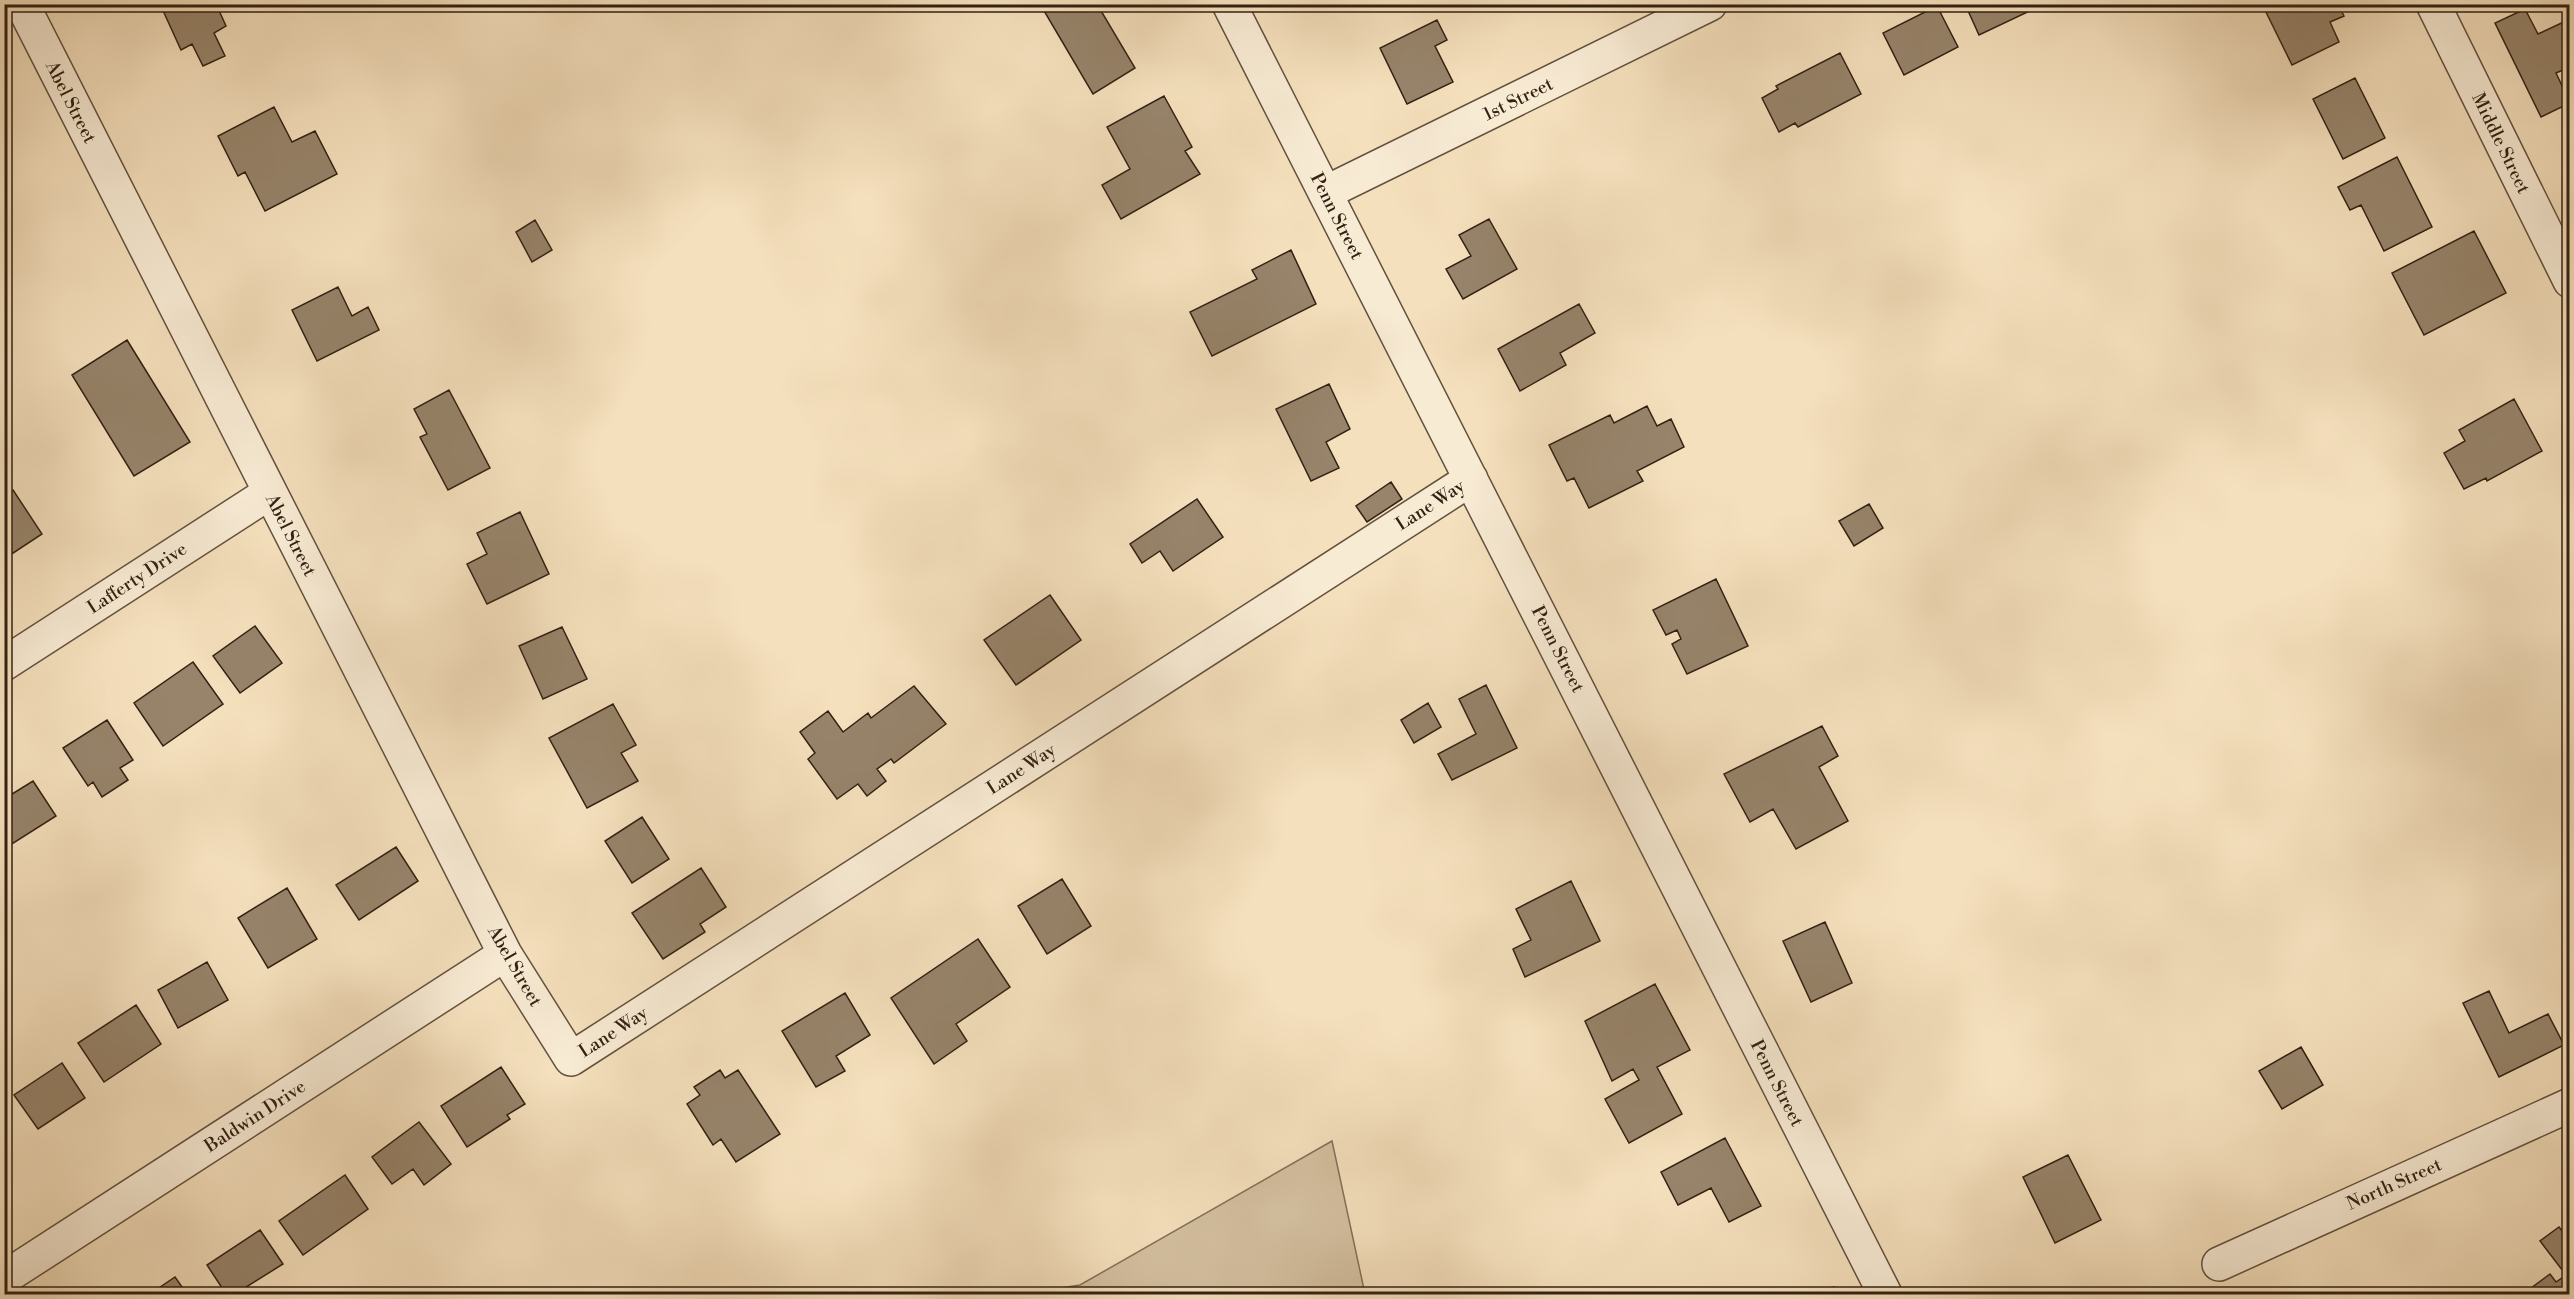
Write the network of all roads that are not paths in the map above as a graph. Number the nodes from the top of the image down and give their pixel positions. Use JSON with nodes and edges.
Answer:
{"nodes":[{"id":1,"x":22,"y":4,"type":"edge"},
{"id":2,"x":1229,"y":4,"type":"edge"},
{"id":3,"x":1710,"y":4,"type":"edge"},
{"id":4,"x":2433,"y":4,"type":"edge"},
{"id":5,"x":1325,"y":193,"type":"junction"},
{"id":6,"x":2570,"y":281,"type":"edge"},
{"id":7,"x":1471,"y":479,"type":"junction"},
{"id":8,"x":269,"y":493,"type":"junction"},
{"id":9,"x":4,"y":664,"type":"edge"},
{"id":10,"x":506,"y":954,"type":"junction"},
{"id":11,"x":572,"y":1059,"type":"joint"},
{"id":12,"x":2570,"y":1105,"type":"edge"},
{"id":13,"x":2219,"y":1264,"type":"dead end"},
{"id":14,"x":4,"y":1278,"type":"edge"},
{"id":15,"x":1885,"y":1294,"type":"edge"}],
"edges":[{"from":1,"to":8,"type":"street","name":"Abel Street"},
{"from":2,"to":5,"type":"street","name":"Penn Street"},
{"from":3,"to":5,"type":"street","name":"1st Street"},
{"from":4,"to":6,"type":"street","name":"Middle Street"},
{"from":5,"to":7,"type":"street","name":"Penn Street"},
{"from":7,"to":11,"type":"street","name":"Lane Way"},
{"from":7,"to":15,"type":"street","name":"Penn Street"},
{"from":8,"to":9,"type":"street","name":"Lafferty Drive"},
{"from":8,"to":10,"type":"street","name":"Abel Street"},
{"from":10,"to":11,"type":"street","name":"Abel Street"},
{"from":10,"to":14,"type":"street","name":"Baldwin Drive"},
{"from":12,"to":13,"type":"street","name":"North Street"}]}
